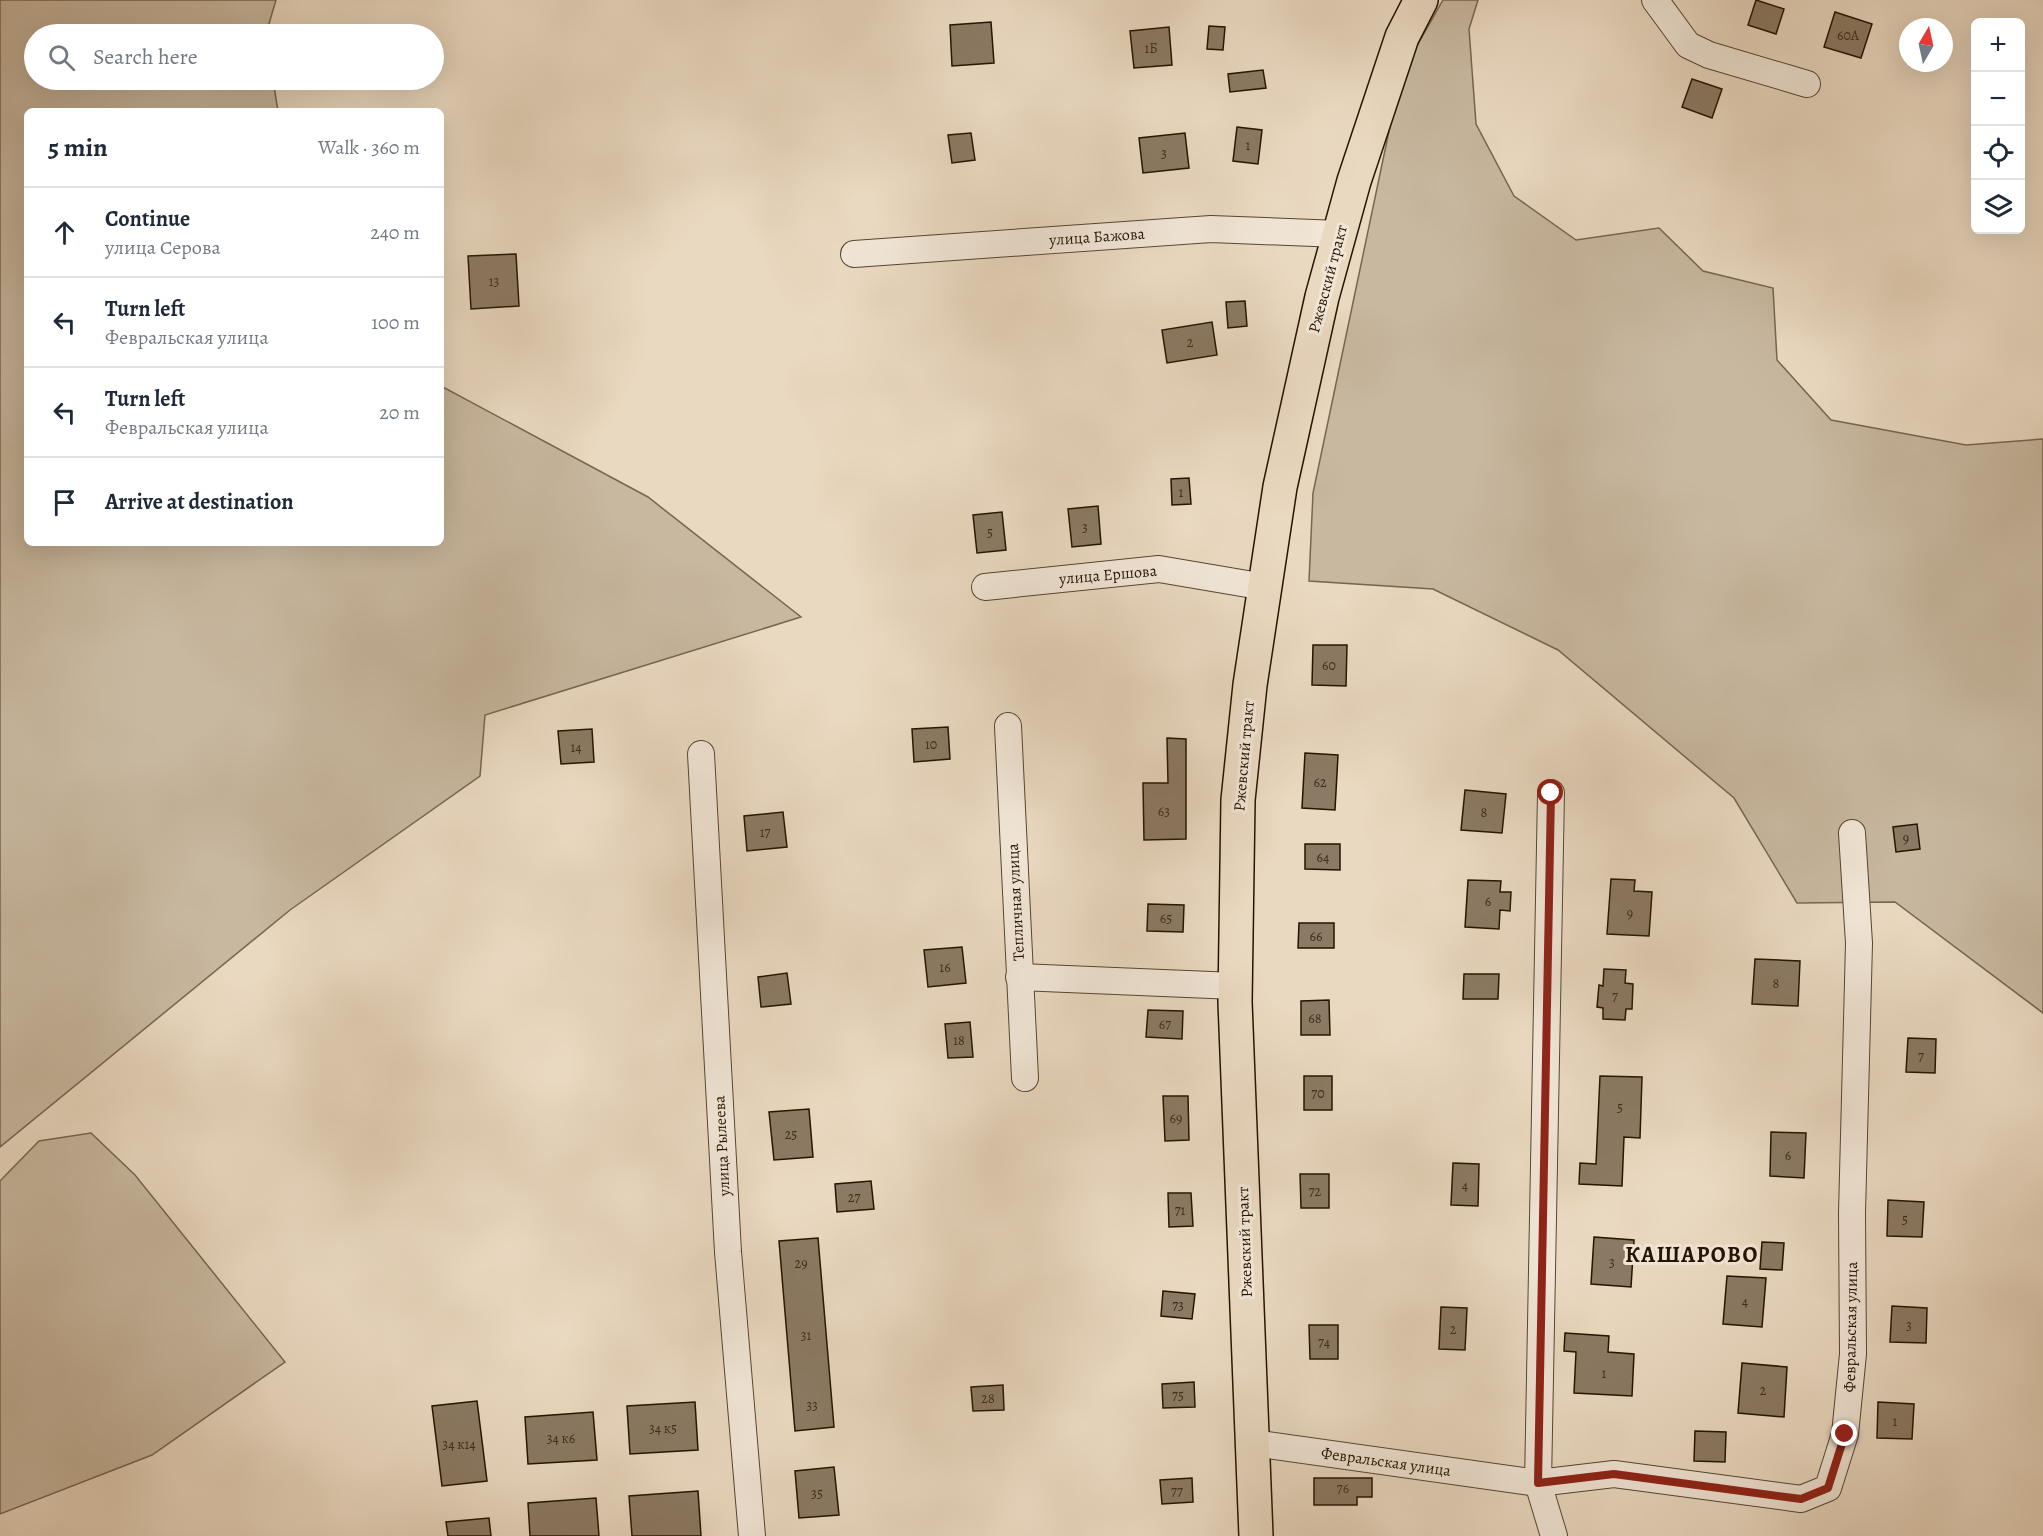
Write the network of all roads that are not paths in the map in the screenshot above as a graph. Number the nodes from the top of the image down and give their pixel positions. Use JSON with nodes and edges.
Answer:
{"nodes":[{"id":1,"x":1421,"y":0,"type":"edge"},
{"id":2,"x":1655,"y":0,"type":"edge"},
{"id":3,"x":1807,"y":84,"type":"dead end"},
{"id":4,"x":1339,"y":234,"type":"junction"},
{"id":5,"x":854,"y":254,"type":"dead end"},
{"id":6,"x":985,"y":587,"type":"dead end"},
{"id":7,"x":1265,"y":587,"type":"junction"},
{"id":8,"x":1008,"y":726,"type":"dead end"},
{"id":9,"x":701,"y":754,"type":"dead end"},
{"id":10,"x":1551,"y":793,"type":"dead end"},
{"id":11,"x":1852,"y":833,"type":"dead end"},
{"id":12,"x":1019,"y":977,"type":"junction"},
{"id":13,"x":1235,"y":986,"type":"junction"},
{"id":14,"x":1026,"y":1078,"type":"dead end"},
{"id":15,"x":1252,"y":1443,"type":"junction"},
{"id":16,"x":1538,"y":1483,"type":"junction"},
{"id":17,"x":752,"y":1536,"type":"edge"},
{"id":18,"x":1256,"y":1536,"type":"edge"},
{"id":19,"x":1554,"y":1536,"type":"edge"}],
"edges":[{"from":1,"to":4,"type":"main road","name":"Ржевский тракт"},
{"from":2,"to":3,"type":"street"},
{"from":4,"to":5,"type":"street","name":"улица Бажова"},
{"from":4,"to":7,"type":"main road","name":"Ржевский тракт"},
{"from":6,"to":7,"type":"street","name":"улица Ершова"},
{"from":7,"to":13,"type":"main road","name":"Ржевский тракт"},
{"from":8,"to":12,"type":"street","name":"Тепличная улица"},
{"from":9,"to":17,"type":"street","name":"улица Рылеева"},
{"from":10,"to":16,"type":"street"},
{"from":11,"to":16,"type":"street","name":"Февральская улица"},
{"from":12,"to":13,"type":"street"},
{"from":12,"to":14,"type":"street","name":"Тепличная улица"},
{"from":13,"to":15,"type":"main road","name":"Ржевский тракт"},
{"from":15,"to":16,"type":"street","name":"Февральская улица"},
{"from":15,"to":18,"type":"main road","name":"Ржевский тракт"},
{"from":16,"to":19,"type":"street"}]}
